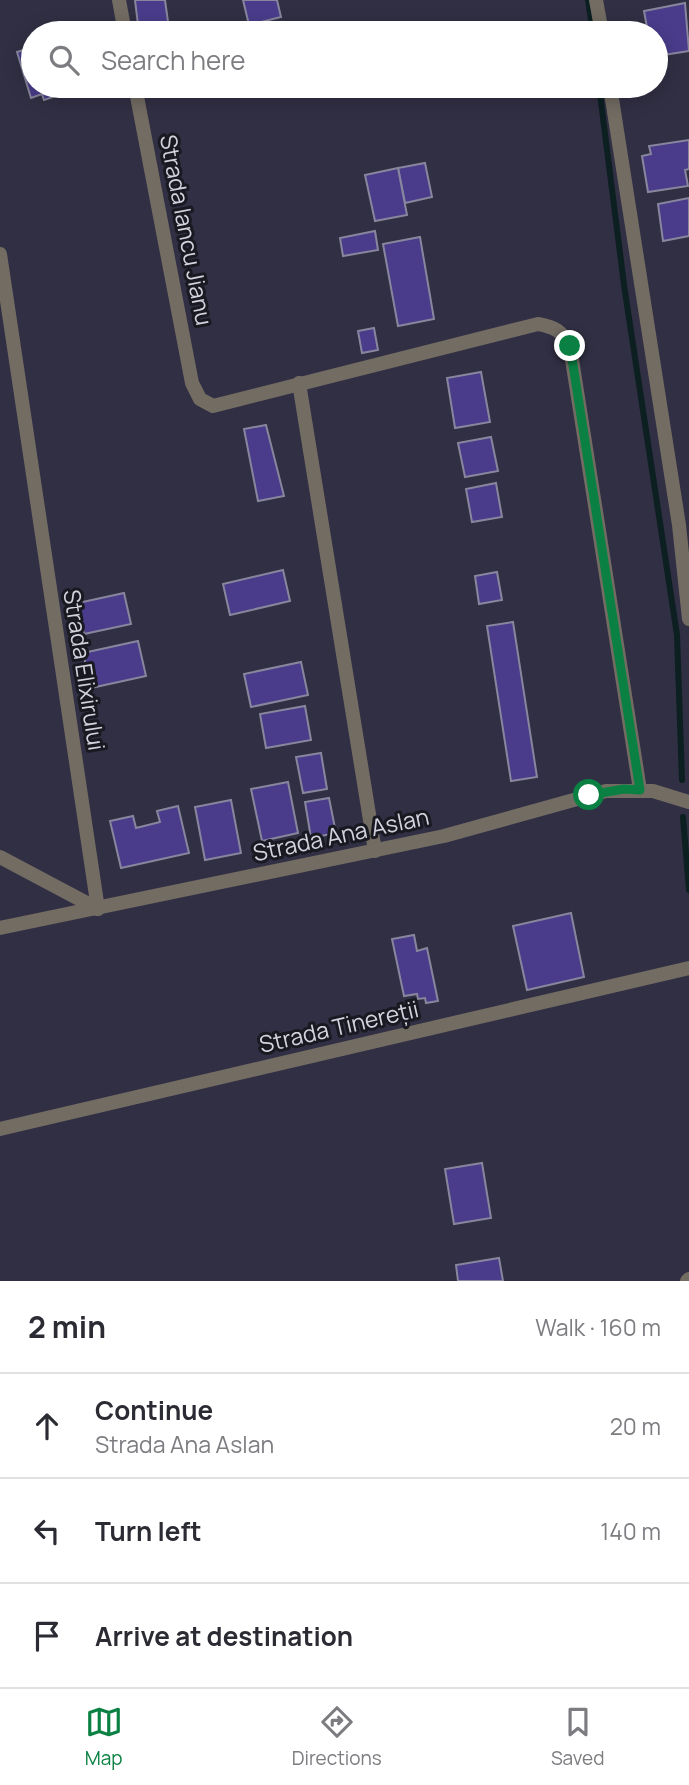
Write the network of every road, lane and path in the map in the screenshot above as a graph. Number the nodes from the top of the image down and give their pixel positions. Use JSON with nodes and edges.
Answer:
{"nodes":[{"id":1,"x":119,"y":0,"type":"edge"},
{"id":2,"x":596,"y":0,"type":"edge"},
{"id":3,"x":123,"y":21,"type":"edge"},
{"id":4,"x":600,"y":21,"type":"edge"},
{"id":5,"x":137,"y":98,"type":"edge"},
{"id":6,"x":612,"y":98,"type":"edge"},
{"id":7,"x":0,"y":254,"type":"edge"},
{"id":8,"x":299,"y":383,"type":"junction"},
{"id":9,"x":689,"y":619,"type":"edge"},
{"id":10,"x":640,"y":790,"type":"junction"},
{"id":11,"x":689,"y":802,"type":"edge"},
{"id":12,"x":375,"y":851,"type":"junction"},
{"id":13,"x":0,"y":857,"type":"edge"},
{"id":14,"x":98,"y":909,"type":"junction"},
{"id":15,"x":0,"y":928,"type":"edge"},
{"id":16,"x":689,"y":968,"type":"edge"},
{"id":17,"x":0,"y":1129,"type":"edge"}],
"edges":[{"from":1,"to":3,"type":"street"},
{"from":2,"to":4,"type":"street"},
{"from":5,"to":8,"type":"street","name":"Strada Iancu Jianu"},
{"from":6,"to":9,"type":"street"},
{"from":7,"to":14,"type":"street","name":"Strada Elixirului"},
{"from":8,"to":10,"type":"street"},
{"from":8,"to":12,"type":"street"},
{"from":10,"to":11,"type":"street","name":"Strada Ana Aslan"},
{"from":10,"to":12,"type":"street","name":"Strada Ana Aslan"},
{"from":12,"to":14,"type":"street","name":"Strada Ana Aslan"},
{"from":13,"to":14,"type":"street"},
{"from":14,"to":15,"type":"street","name":"Strada Ana Aslan"},
{"from":16,"to":17,"type":"street","name":"Strada Tinereții"}]}
